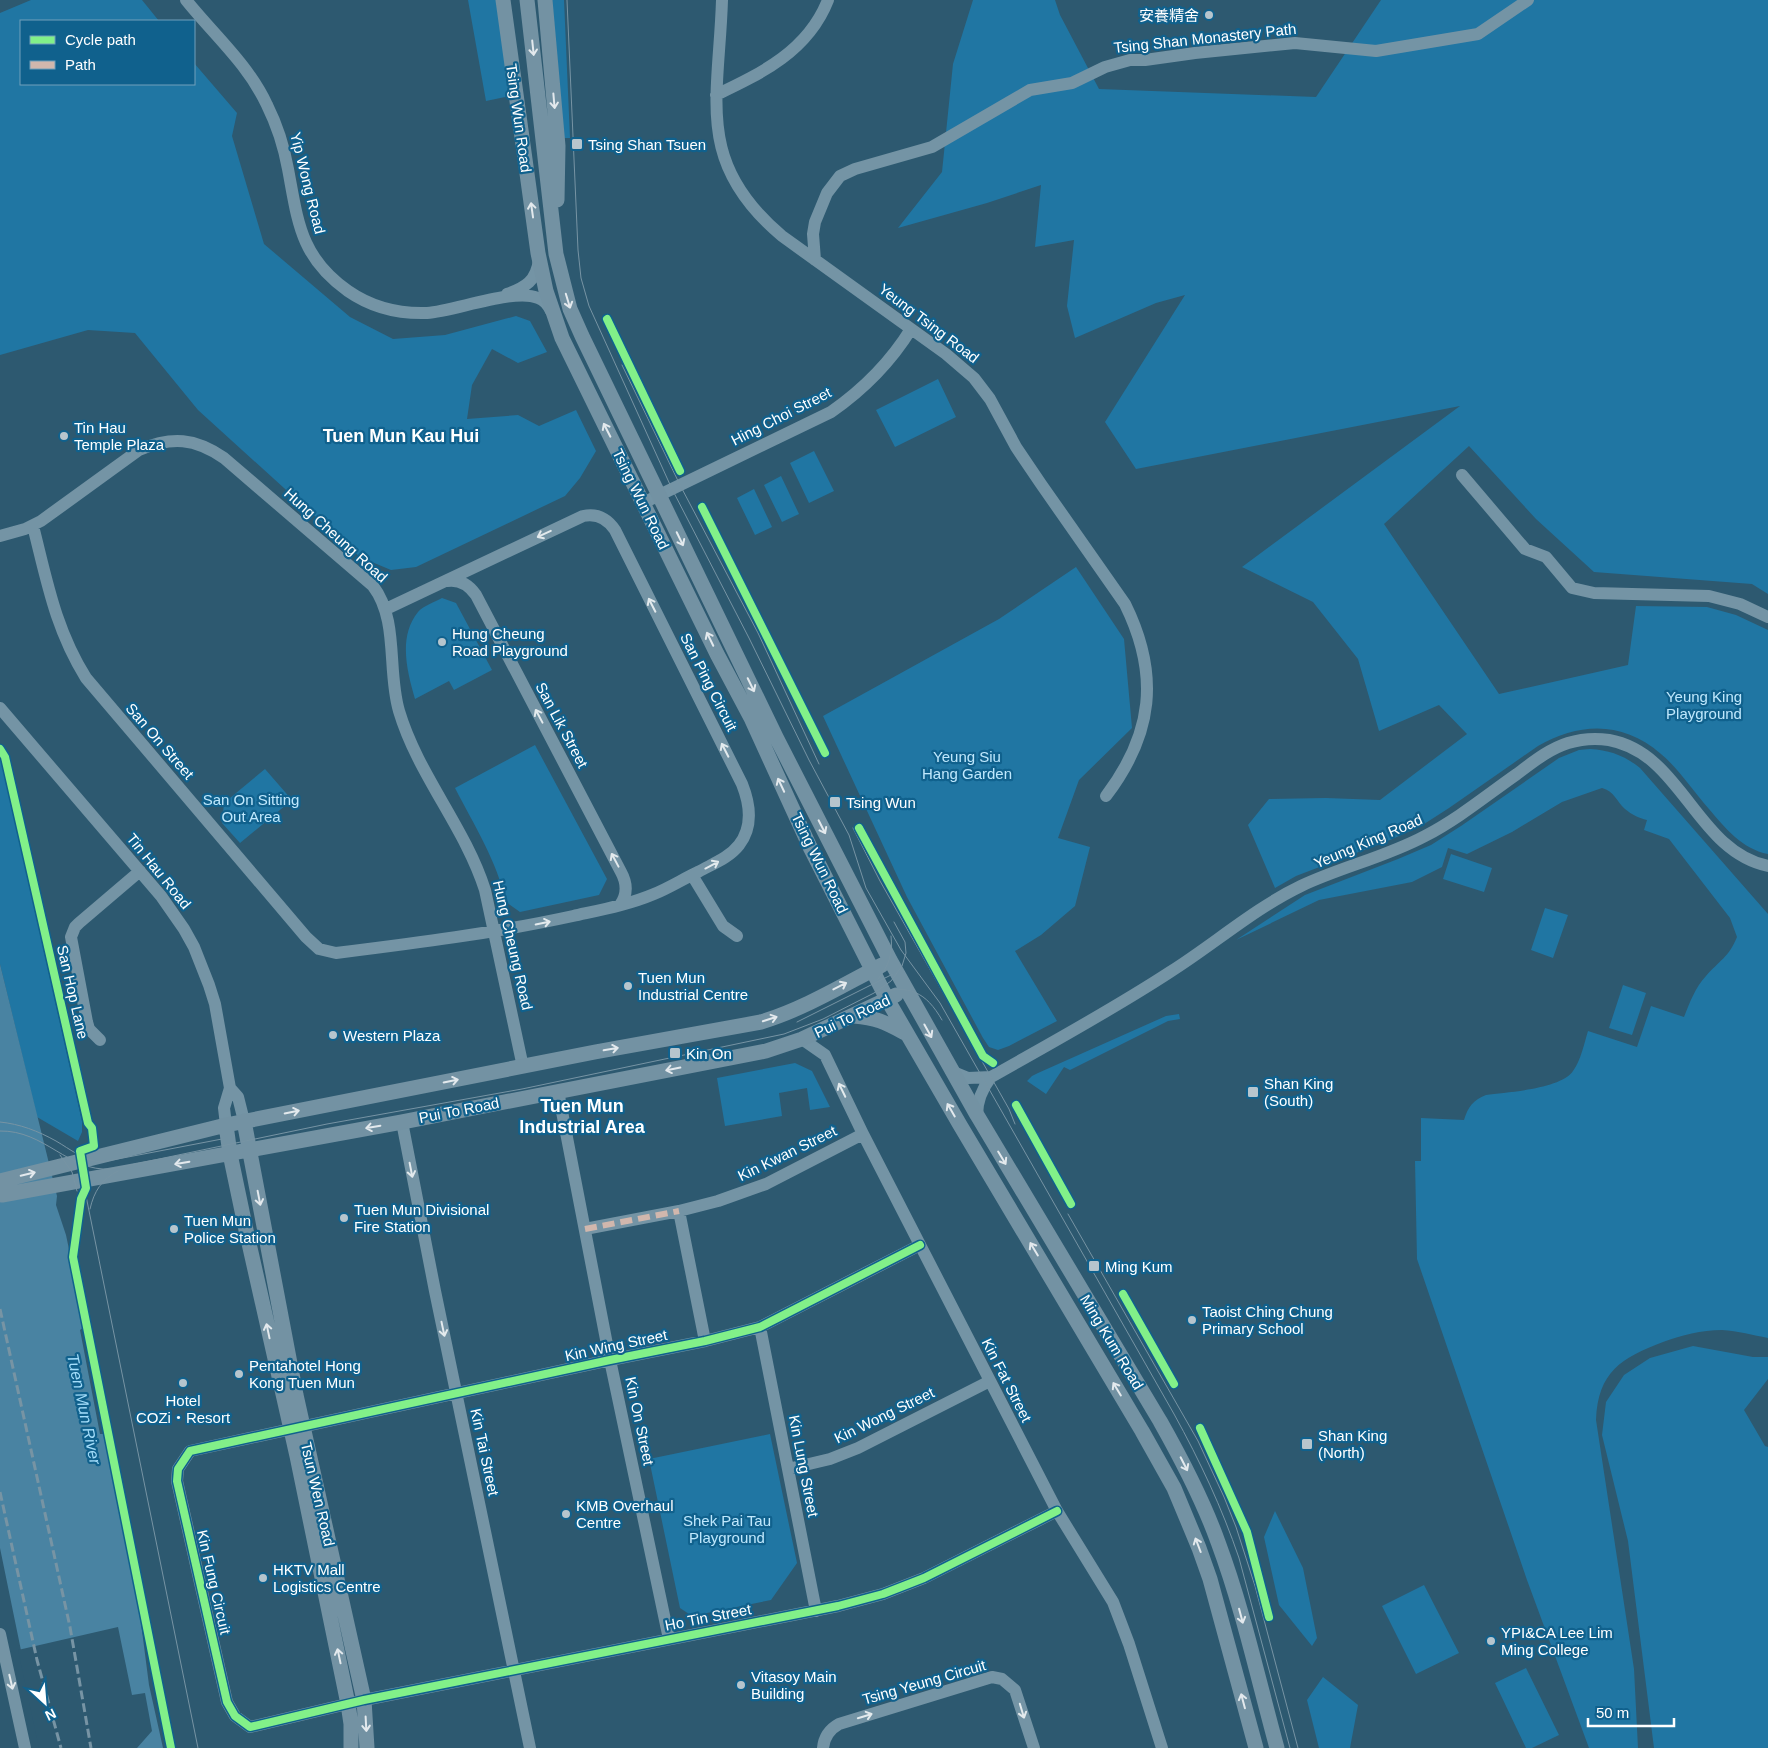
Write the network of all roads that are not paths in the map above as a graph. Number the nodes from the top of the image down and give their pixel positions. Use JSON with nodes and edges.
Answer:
{"nodes":[{"id":1,"x":186,"y":0,"type":"edge"},
{"id":2,"x":527,"y":0,"type":"edge"},
{"id":3,"x":545,"y":0,"type":"edge"},
{"id":4,"x":722,"y":0,"type":"edge"},
{"id":5,"x":828,"y":0,"type":"edge"},
{"id":6,"x":1528,"y":0,"type":"edge"},
{"id":7,"x":503,"y":2,"type":"edge"},
{"id":8,"x":716,"y":95,"type":"junction"},
{"id":9,"x":556,"y":254,"type":"junction"},
{"id":10,"x":539,"y":258,"type":"junction"},
{"id":11,"x":816,"y":260,"type":"junction"},
{"id":12,"x":498,"y":298,"type":"junction"},
{"id":13,"x":552,"y":313,"type":"junction"},
{"id":14,"x":911,"y":329,"type":"junction"},
{"id":15,"x":1462,"y":475,"type":"dead end"},
{"id":16,"x":659,"y":495,"type":"junction"},
{"id":17,"x":642,"y":503,"type":"junction"},
{"id":18,"x":33,"y":526,"type":"junction"},
{"id":19,"x":0,"y":536,"type":"edge"},
{"id":20,"x":444,"y":581,"type":"junction"},
{"id":21,"x":386,"y":609,"type":"junction"},
{"id":22,"x":1768,"y":618,"type":"edge"},
{"id":23,"x":0,"y":708,"type":"edge"},
{"id":24,"x":1106,"y":796,"type":"dead end"},
{"id":25,"x":1768,"y":866,"type":"edge"},
{"id":26,"x":140,"y":871,"type":"junction"},
{"id":27,"x":692,"y":875,"type":"junction"},
{"id":28,"x":620,"y":905,"type":"junction"},
{"id":29,"x":495,"y":932,"type":"junction"},
{"id":30,"x":738,"y":936,"type":"dead end"},
{"id":31,"x":890,"y":960,"type":"junction"},
{"id":32,"x":873,"y":969,"type":"junction"},
{"id":33,"x":906,"y":990,"type":"junction"},
{"id":34,"x":887,"y":999,"type":"junction"},
{"id":35,"x":853,"y":1016,"type":"junction"},
{"id":36,"x":908,"y":1035,"type":"junction"},
{"id":37,"x":802,"y":1039,"type":"junction"},
{"id":38,"x":100,"y":1040,"type":"dead end"},
{"id":39,"x":523,"y":1067,"type":"junction"},
{"id":40,"x":951,"y":1071,"type":"junction"},
{"id":41,"x":991,"y":1077,"type":"junction"},
{"id":42,"x":230,"y":1088,"type":"junction"},
{"id":43,"x":558,"y":1091,"type":"junction"},
{"id":44,"x":977,"y":1115,"type":"junction"},
{"id":45,"x":244,"y":1121,"type":"junction"},
{"id":46,"x":402,"y":1122,"type":"junction"},
{"id":47,"x":226,"y":1124,"type":"junction"},
{"id":48,"x":863,"y":1134,"type":"junction"},
{"id":49,"x":249,"y":1150,"type":"junction"},
{"id":50,"x":230,"y":1154,"type":"junction"},
{"id":51,"x":1,"y":1188,"type":"edge"},
{"id":52,"x":679,"y":1210,"type":"junction"},
{"id":53,"x":585,"y":1229,"type":"junction"},
{"id":54,"x":920,"y":1245,"type":"junction"},
{"id":55,"x":760,"y":1327,"type":"junction"},
{"id":56,"x":705,"y":1341,"type":"junction"},
{"id":57,"x":610,"y":1360,"type":"junction"},
{"id":58,"x":990,"y":1381,"type":"junction"},
{"id":59,"x":457,"y":1394,"type":"junction"},
{"id":60,"x":296,"y":1428,"type":"junction"},
{"id":61,"x":788,"y":1469,"type":"junction"},
{"id":62,"x":1057,"y":1511,"type":"junction"},
{"id":63,"x":816,"y":1611,"type":"junction"},
{"id":64,"x":0,"y":1634,"type":"edge"},
{"id":65,"x":669,"y":1639,"type":"junction"},
{"id":66,"x":514,"y":1670,"type":"junction"},
{"id":67,"x":364,"y":1700,"type":"junction"},
{"id":68,"x":348,"y":1704,"type":"junction"},
{"id":69,"x":25,"y":1748,"type":"edge"},
{"id":70,"x":351,"y":1748,"type":"edge"},
{"id":71,"x":366,"y":1748,"type":"edge"},
{"id":72,"x":530,"y":1748,"type":"edge"},
{"id":73,"x":823,"y":1748,"type":"edge"},
{"id":74,"x":1034,"y":1748,"type":"edge"},
{"id":75,"x":1162,"y":1748,"type":"edge"},
{"id":76,"x":1256,"y":1748,"type":"edge"},
{"id":77,"x":1277,"y":1748,"type":"edge"}],
"edges":[{"from":1,"to":12,"type":"street","name":"Yip Wong Road"},
{"from":2,"to":9,"type":"main road","name":"Tsing Wun Road","one_way":true},
{"from":3,"to":9,"type":"main road","one_way":true},
{"from":4,"to":8,"type":"street","name":"Yeung Tsing Road"},
{"from":5,"to":8,"type":"street"},
{"from":6,"to":11,"type":"street","name":"Tsing Shan Monastery Path"},
{"from":10,"to":7,"type":"main road","name":"Tsing Wun Road","one_way":true},
{"from":8,"to":11,"type":"street","name":"Yeung Tsing Road"},
{"from":9,"to":16,"type":"main road","name":"Tsing Wun Road","one_way":true},
{"from":10,"to":12,"type":"street","name":"Yip Wong Road"},
{"from":10,"to":13,"type":"main road","name":"Tsing Wun Road"},
{"from":11,"to":14,"type":"street","name":"Yeung Tsing Road"},
{"from":12,"to":13,"type":"street","name":"Yip Wong Road"},
{"from":17,"to":13,"type":"main road","name":"Tsing Wun Road","one_way":true},
{"from":14,"to":16,"type":"street","name":"Hing Choi Street"},
{"from":14,"to":24,"type":"street","name":"Yeung Tsing Road"},
{"from":15,"to":22,"type":"street"},
{"from":16,"to":17,"type":"street","name":"Hing Choi Street"},
{"from":16,"to":31,"type":"main road","name":"Tsing Wun Road","one_way":true},
{"from":32,"to":17,"type":"main road","name":"Tsing Wun Road","one_way":true},
{"from":18,"to":19,"type":"street","name":"Hung Cheung Road"},
{"from":18,"to":21,"type":"street","name":"Hung Cheung Road"},
{"from":18,"to":29,"type":"street","name":"San On Street"},
{"from":20,"to":21,"type":"street","name":"San Ping Circuit"},
{"from":27,"to":20,"type":"street","name":"San Ping Circuit","one_way":true},
{"from":28,"to":20,"type":"street","name":"San Lik Street","one_way":true},
{"from":21,"to":29,"type":"street","name":"Hung Cheung Road"},
{"from":23,"to":26,"type":"street","name":"Tin Hau Road"},
{"from":25,"to":41,"type":"street","name":"Yeung King Road"},
{"from":26,"to":38,"type":"street","name":"San Hop Lane"},
{"from":26,"to":42,"type":"street","name":"Tin Hau Road"},
{"from":27,"to":28,"type":"street","name":"San Ping Circuit"},
{"from":27,"to":30,"type":"street"},
{"from":29,"to":28,"type":"street","name":"San Ping Circuit","one_way":true},
{"from":29,"to":39,"type":"street","name":"Hung Cheung Road"},
{"from":31,"to":32,"type":"main road","name":"Pui To Road"},
{"from":31,"to":33,"type":"main road","name":"Ming Kum Road"},
{"from":32,"to":34,"type":"main road","name":"Ming Kum Road"},
{"from":39,"to":32,"type":"main road","name":"Pui To Road","one_way":true},
{"from":33,"to":34,"type":"main road","name":"Pui To Road"},
{"from":33,"to":40,"type":"main road","name":"Ming Kum Road","one_way":true},
{"from":34,"to":35,"type":"main road","name":"Pui To Road"},
{"from":34,"to":36,"type":"main road","name":"Ming Kum Road"},
{"from":35,"to":36,"type":"main road"},
{"from":35,"to":37,"type":"main road","name":"Pui To Road"},
{"from":76,"to":36,"type":"main road","name":"Ming Kum Road","one_way":true},
{"from":37,"to":43,"type":"main road","name":"Pui To Road","one_way":true},
{"from":48,"to":37,"type":"street","name":"Kin Fat Street","one_way":true},
{"from":45,"to":39,"type":"main road","name":"Pui To Road","one_way":true},
{"from":40,"to":41,"type":"street","name":"Yeung King Road"},
{"from":40,"to":44,"type":"main road","name":"Ming Kum Road"},
{"from":41,"to":44,"type":"street"},
{"from":42,"to":45,"type":"street","name":"Tin Hau Road"},
{"from":42,"to":47,"type":"street","name":"Tin Hau Road"},
{"from":43,"to":46,"type":"main road","name":"Pui To Road"},
{"from":43,"to":53,"type":"street","name":"Kin On Street"},
{"from":44,"to":77,"type":"main road","name":"Ming Kum Road","one_way":true},
{"from":45,"to":47,"type":"main road","name":"Pui To Road"},
{"from":45,"to":49,"type":"main road","name":"Tsun Wen Road"},
{"from":46,"to":49,"type":"main road","name":"Pui To Road","one_way":true},
{"from":46,"to":59,"type":"street","name":"Kin Tai Street","one_way":true},
{"from":47,"to":50,"type":"main road","name":"Tsun Wen Road"},
{"from":51,"to":47,"type":"main road","name":"Pui To Road","one_way":true},
{"from":48,"to":52,"type":"street","name":"Kin Kwan Street"},
{"from":48,"to":54,"type":"street","name":"Kin Fat Street"},
{"from":49,"to":50,"type":"main road","name":"Pui To Road"},
{"from":49,"to":60,"type":"main road","name":"Tsun Wen Road","one_way":true},
{"from":50,"to":51,"type":"main road","name":"Pui To Road","one_way":true},
{"from":60,"to":50,"type":"main road","name":"Tsun Wen Road","one_way":true},
{"from":52,"to":53,"type":"street","name":"Kin Kwan Street"},
{"from":52,"to":56,"type":"street"},
{"from":53,"to":57,"type":"street","name":"Kin On Street"},
{"from":54,"to":55,"type":"street","name":"Kin Wing Street"},
{"from":54,"to":58,"type":"street","name":"Kin Fat Street"},
{"from":55,"to":56,"type":"street","name":"Kin Wing Street"},
{"from":55,"to":61,"type":"street","name":"Kin Lung Street"},
{"from":56,"to":57,"type":"street","name":"Kin Wing Street"},
{"from":57,"to":59,"type":"street","name":"Kin Wing Street"},
{"from":57,"to":65,"type":"street","name":"Kin On Street"},
{"from":58,"to":61,"type":"street","name":"Kin Wong Street"},
{"from":58,"to":62,"type":"street","name":"Kin Fat Street"},
{"from":59,"to":60,"type":"street","name":"Kin Wing Street"},
{"from":59,"to":66,"type":"street","name":"Kin Tai Street"},
{"from":60,"to":67,"type":"main road","name":"Tsun Wen Road"},
{"from":68,"to":60,"type":"main road","name":"Tsun Wen Road","one_way":true},
{"from":60,"to":68,"type":"street","name":"Kin Fung Circuit"},
{"from":61,"to":63,"type":"street","name":"Kin Lung Street"},
{"from":62,"to":63,"type":"street","name":"Ho Tin Street"},
{"from":62,"to":75,"type":"street","name":"Kin Fat Street"},
{"from":63,"to":65,"type":"street","name":"Ho Tin Street"},
{"from":64,"to":69,"type":"street","one_way":true},
{"from":65,"to":66,"type":"street","name":"Ho Tin Street"},
{"from":66,"to":67,"type":"street","name":"Ho Tin Street"},
{"from":66,"to":72,"type":"street","name":"Kin Tai Street"},
{"from":67,"to":68,"type":"street","name":"Ho Tin Street"},
{"from":67,"to":71,"type":"main road","name":"Tsun Wen Road","one_way":true},
{"from":68,"to":70,"type":"main road","name":"Tsun Wen Road"},
{"from":73,"to":74,"type":"street","name":"Tsing Yeung Circuit","one_way":true}]}
